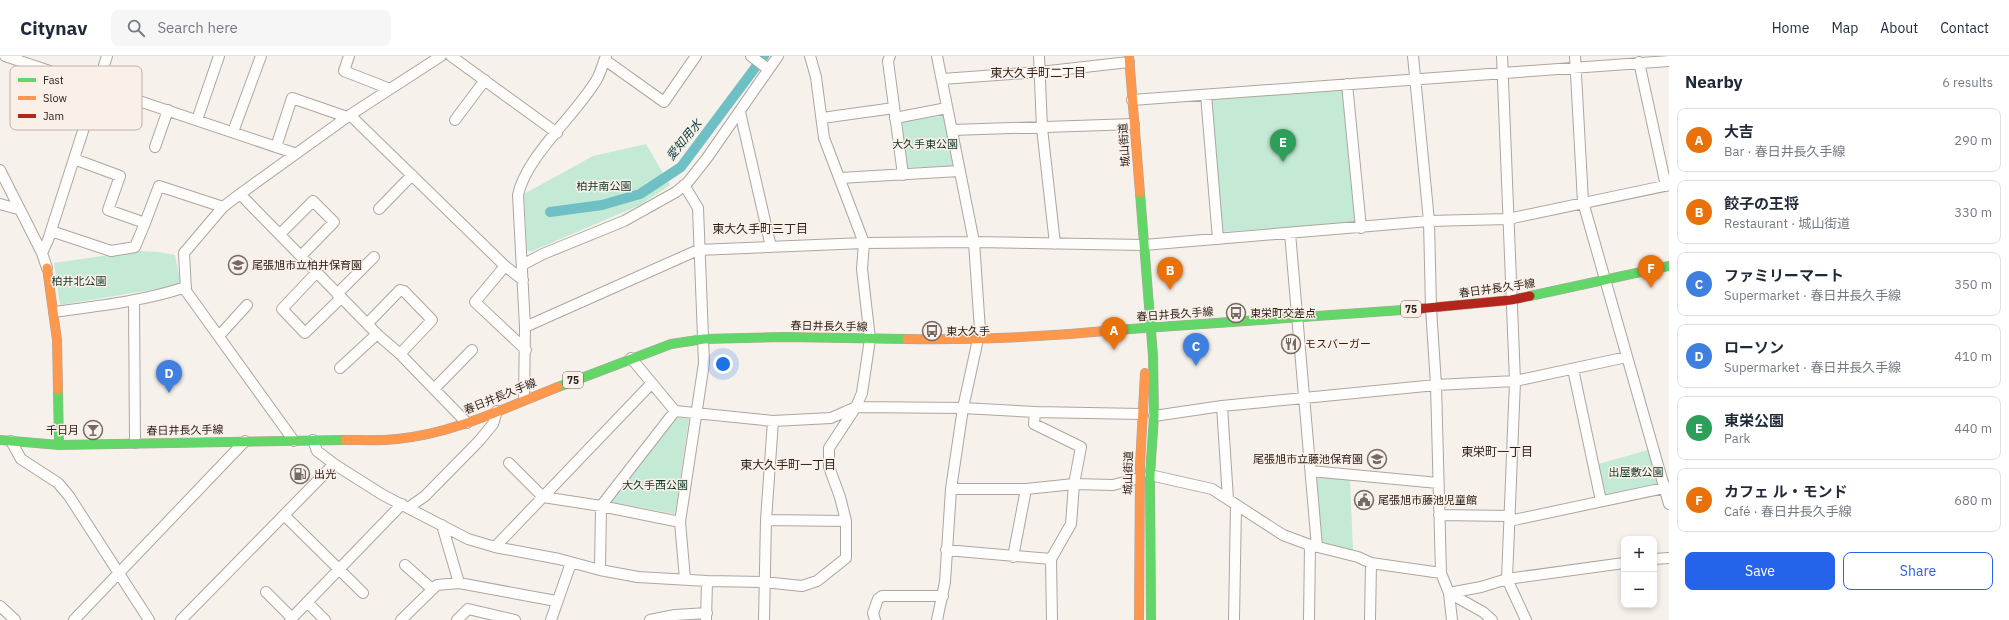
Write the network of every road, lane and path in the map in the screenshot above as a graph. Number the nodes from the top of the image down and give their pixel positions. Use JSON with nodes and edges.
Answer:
{"nodes":[{"id":1,"x":5,"y":56,"type":"edge"},
{"id":2,"x":108,"y":56,"type":"edge"},
{"id":3,"x":219,"y":56,"type":"edge"},
{"id":4,"x":261,"y":56,"type":"edge"},
{"id":5,"x":349,"y":56,"type":"edge"},
{"id":6,"x":441,"y":56,"type":"edge"},
{"id":7,"x":696,"y":56,"type":"edge"},
{"id":8,"x":751,"y":56,"type":"edge"},
{"id":9,"x":778,"y":56,"type":"edge"},
{"id":10,"x":810,"y":56,"type":"edge"},
{"id":11,"x":890,"y":56,"type":"edge"},
{"id":12,"x":937,"y":56,"type":"edge"},
{"id":13,"x":1040,"y":56,"type":"edge"},
{"id":14,"x":1413,"y":56,"type":"edge"},
{"id":15,"x":1502,"y":56,"type":"edge"},
{"id":16,"x":1575,"y":56,"type":"edge"},
{"id":17,"x":454,"y":57,"type":"edge"},
{"id":18,"x":605,"y":58,"type":"edge"},
{"id":19,"x":1129,"y":59,"type":"edge"},
{"id":20,"x":1669,"y":61,"type":"edge"},
{"id":21,"x":1639,"y":62,"type":"junction"},
{"id":22,"x":35,"y":66,"type":"edge"},
{"id":23,"x":104,"y":66,"type":"edge"},
{"id":24,"x":1576,"y":67,"type":"junction"},
{"id":25,"x":768,"y":68,"type":"junction"},
{"id":26,"x":1040,"y":72,"type":"junction"},
{"id":27,"x":1503,"y":72,"type":"junction"},
{"id":28,"x":942,"y":79,"type":"junction"},
{"id":29,"x":1414,"y":79,"type":"junction"},
{"id":30,"x":485,"y":80,"type":"junction"},
{"id":31,"x":1347,"y":84,"type":"junction"},
{"id":32,"x":390,"y":89,"type":"junction"},
{"id":33,"x":1206,"y":95,"type":"junction"},
{"id":34,"x":1132,"y":100,"type":"junction"},
{"id":35,"x":142,"y":102,"type":"edge"},
{"id":36,"x":947,"y":108,"type":"junction"},
{"id":37,"x":168,"y":110,"type":"junction"},
{"id":38,"x":740,"y":112,"type":"junction"},
{"id":39,"x":895,"y":113,"type":"junction"},
{"id":40,"x":348,"y":116,"type":"junction"},
{"id":41,"x":822,"y":118,"type":"junction"},
{"id":42,"x":197,"y":120,"type":"junction"},
{"id":43,"x":455,"y":120,"type":"dead end"},
{"id":44,"x":1134,"y":124,"type":"junction"},
{"id":45,"x":1042,"y":128,"type":"junction"},
{"id":46,"x":83,"y":130,"type":"edge"},
{"id":47,"x":952,"y":130,"type":"junction"},
{"id":48,"x":233,"y":132,"type":"junction"},
{"id":49,"x":557,"y":133,"type":"junction"},
{"id":50,"x":155,"y":147,"type":"dead end"},
{"id":51,"x":276,"y":147,"type":"junction"},
{"id":52,"x":294,"y":153,"type":"junction"},
{"id":53,"x":74,"y":159,"type":"junction"},
{"id":54,"x":0,"y":170,"type":"edge"},
{"id":55,"x":959,"y":171,"type":"junction"},
{"id":56,"x":412,"y":175,"type":"junction"},
{"id":57,"x":903,"y":175,"type":"junction"},
{"id":58,"x":840,"y":178,"type":"junction"},
{"id":59,"x":684,"y":185,"type":"junction"},
{"id":60,"x":1668,"y":186,"type":"edge"},
{"id":61,"x":240,"y":194,"type":"junction"},
{"id":62,"x":1583,"y":202,"type":"junction"},
{"id":63,"x":0,"y":204,"type":"edge"},
{"id":64,"x":223,"y":208,"type":"junction"},
{"id":65,"x":18,"y":209,"type":"junction"},
{"id":66,"x":379,"y":209,"type":"dead end"},
{"id":67,"x":1508,"y":219,"type":"junction"},
{"id":68,"x":1429,"y":221,"type":"junction"},
{"id":69,"x":146,"y":223,"type":"junction"},
{"id":70,"x":1361,"y":228,"type":"junction"},
{"id":71,"x":50,"y":231,"type":"junction"},
{"id":72,"x":280,"y":234,"type":"junction"},
{"id":73,"x":1290,"y":234,"type":"junction"},
{"id":74,"x":1218,"y":239,"type":"junction"},
{"id":75,"x":974,"y":242,"type":"junction"},
{"id":76,"x":864,"y":243,"type":"junction"},
{"id":77,"x":1055,"y":244,"type":"junction"},
{"id":78,"x":1144,"y":245,"type":"junction"},
{"id":79,"x":771,"y":247,"type":"junction"},
{"id":80,"x":698,"y":250,"type":"junction"},
{"id":81,"x":42,"y":253,"type":"junction"},
{"id":82,"x":301,"y":256,"type":"junction"},
{"id":83,"x":374,"y":257,"type":"dead end"},
{"id":84,"x":522,"y":265,"type":"junction"},
{"id":85,"x":505,"y":266,"type":"junction"},
{"id":86,"x":1669,"y":266,"type":"edge"},
{"id":87,"x":47,"y":268,"type":"joint"},
{"id":88,"x":317,"y":272,"type":"junction"},
{"id":89,"x":523,"y":280,"type":"junction"},
{"id":90,"x":1605,"y":281,"type":"junction"},
{"id":91,"x":186,"y":286,"type":"junction"},
{"id":92,"x":339,"y":296,"type":"junction"},
{"id":93,"x":134,"y":300,"type":"junction"},
{"id":94,"x":1511,"y":300,"type":"junction"},
{"id":95,"x":247,"y":305,"type":"dead end"},
{"id":96,"x":1431,"y":308,"type":"junction"},
{"id":97,"x":54,"y":312,"type":"junction"},
{"id":98,"x":1297,"y":317,"type":"junction"},
{"id":99,"x":367,"y":324,"type":"junction"},
{"id":100,"x":525,"y":327,"type":"junction"},
{"id":101,"x":1150,"y":327,"type":"junction"},
{"id":102,"x":377,"y":334,"type":"junction"},
{"id":103,"x":219,"y":336,"type":"junction"},
{"id":104,"x":704,"y":339,"type":"junction"},
{"id":105,"x":870,"y":339,"type":"junction"},
{"id":106,"x":977,"y":340,"type":"junction"},
{"id":107,"x":472,"y":350,"type":"dead end"},
{"id":108,"x":526,"y":350,"type":"junction"},
{"id":109,"x":400,"y":354,"type":"junction"},
{"id":110,"x":1627,"y":357,"type":"junction"},
{"id":111,"x":631,"y":358,"type":"junction"},
{"id":112,"x":340,"y":368,"type":"dead end"},
{"id":113,"x":1573,"y":369,"type":"junction"},
{"id":114,"x":1515,"y":381,"type":"junction"},
{"id":115,"x":651,"y":384,"type":"junction"},
{"id":116,"x":1436,"y":385,"type":"junction"},
{"id":117,"x":434,"y":389,"type":"junction"},
{"id":118,"x":1304,"y":398,"type":"junction"},
{"id":119,"x":524,"y":399,"type":"junction"},
{"id":120,"x":1222,"y":406,"type":"junction"},
{"id":121,"x":856,"y":407,"type":"junction"},
{"id":122,"x":963,"y":408,"type":"junction"},
{"id":123,"x":497,"y":410,"type":"junction"},
{"id":124,"x":675,"y":411,"type":"junction"},
{"id":125,"x":696,"y":412,"type":"junction"},
{"id":126,"x":1034,"y":412,"type":"junction"},
{"id":127,"x":1142,"y":414,"type":"junction"},
{"id":128,"x":1154,"y":416,"type":"junction"},
{"id":129,"x":773,"y":421,"type":"junction"},
{"id":130,"x":467,"y":423,"type":"junction"},
{"id":131,"x":0,"y":440,"type":"edge"},
{"id":132,"x":294,"y":440,"type":"junction"},
{"id":133,"x":313,"y":440,"type":"junction"},
{"id":134,"x":245,"y":441,"type":"junction"},
{"id":135,"x":11,"y":442,"type":"junction"},
{"id":136,"x":135,"y":443,"type":"junction"},
{"id":137,"x":58,"y":445,"type":"junction"},
{"id":138,"x":509,"y":463,"type":"dead end"},
{"id":139,"x":334,"y":464,"type":"junction"},
{"id":140,"x":1311,"y":471,"type":"junction"},
{"id":141,"x":1150,"y":475,"type":"junction"},
{"id":142,"x":1139,"y":478,"type":"junction"},
{"id":143,"x":1438,"y":483,"type":"junction"},
{"id":144,"x":1074,"y":484,"type":"junction"},
{"id":145,"x":1667,"y":488,"type":"edge"},
{"id":146,"x":951,"y":489,"type":"junction"},
{"id":147,"x":1026,"y":489,"type":"junction"},
{"id":148,"x":543,"y":497,"type":"junction"},
{"id":149,"x":1601,"y":501,"type":"junction"},
{"id":150,"x":1232,"y":502,"type":"junction"},
{"id":151,"x":1669,"y":504,"type":"edge"},
{"id":152,"x":405,"y":506,"type":"junction"},
{"id":153,"x":601,"y":506,"type":"junction"},
{"id":154,"x":284,"y":515,"type":"junction"},
{"id":155,"x":1439,"y":515,"type":"junction"},
{"id":156,"x":1509,"y":516,"type":"junction"},
{"id":157,"x":766,"y":520,"type":"junction"},
{"id":158,"x":846,"y":521,"type":"junction"},
{"id":159,"x":680,"y":522,"type":"junction"},
{"id":160,"x":442,"y":524,"type":"junction"},
{"id":161,"x":1313,"y":546,"type":"junction"},
{"id":162,"x":495,"y":547,"type":"junction"},
{"id":163,"x":946,"y":550,"type":"junction"},
{"id":164,"x":1013,"y":557,"type":"junction"},
{"id":165,"x":1669,"y":558,"type":"edge"},
{"id":166,"x":1051,"y":559,"type":"junction"},
{"id":167,"x":1657,"y":559,"type":"edge"},
{"id":168,"x":571,"y":563,"type":"junction"},
{"id":169,"x":1370,"y":563,"type":"junction"},
{"id":170,"x":1621,"y":563,"type":"edge"},
{"id":171,"x":405,"y":565,"type":"dead end"},
{"id":172,"x":339,"y":569,"type":"junction"},
{"id":173,"x":600,"y":570,"type":"junction"},
{"id":174,"x":120,"y":572,"type":"junction"},
{"id":175,"x":1441,"y":573,"type":"junction"},
{"id":176,"x":685,"y":579,"type":"junction"},
{"id":177,"x":1507,"y":579,"type":"junction"},
{"id":178,"x":708,"y":581,"type":"junction"},
{"id":179,"x":764,"y":582,"type":"junction"},
{"id":180,"x":459,"y":584,"type":"junction"},
{"id":181,"x":432,"y":589,"type":"junction"},
{"id":182,"x":266,"y":592,"type":"dead end"},
{"id":183,"x":363,"y":593,"type":"dead end"},
{"id":184,"x":1449,"y":593,"type":"junction"},
{"id":185,"x":943,"y":596,"type":"junction"},
{"id":186,"x":556,"y":601,"type":"junction"},
{"id":187,"x":307,"y":602,"type":"junction"},
{"id":188,"x":0,"y":606,"type":"edge"},
{"id":189,"x":706,"y":616,"type":"edge"},
{"id":190,"x":291,"y":619,"type":"edge"},
{"id":191,"x":14,"y":620,"type":"edge"},
{"id":192,"x":74,"y":620,"type":"edge"},
{"id":193,"x":149,"y":620,"type":"edge"},
{"id":194,"x":181,"y":620,"type":"edge"},
{"id":195,"x":325,"y":620,"type":"edge"},
{"id":196,"x":402,"y":620,"type":"edge"},
{"id":197,"x":457,"y":620,"type":"edge"},
{"id":198,"x":515,"y":620,"type":"edge"},
{"id":199,"x":551,"y":620,"type":"edge"},
{"id":200,"x":650,"y":620,"type":"edge"},
{"id":201,"x":764,"y":620,"type":"edge"},
{"id":202,"x":875,"y":620,"type":"edge"},
{"id":203,"x":937,"y":620,"type":"edge"},
{"id":204,"x":1052,"y":620,"type":"edge"},
{"id":205,"x":1139,"y":620,"type":"edge"},
{"id":206,"x":1151,"y":620,"type":"edge"},
{"id":207,"x":1234,"y":620,"type":"edge"},
{"id":208,"x":1309,"y":620,"type":"edge"},
{"id":209,"x":1370,"y":620,"type":"edge"},
{"id":210,"x":1452,"y":620,"type":"edge"},
{"id":211,"x":1492,"y":620,"type":"edge"},
{"id":212,"x":1526,"y":620,"type":"edge"}],
"edges":[{"from":1,"to":22,"type":"street"},
{"from":2,"to":23,"type":"street"},
{"from":3,"to":42,"type":"street"},
{"from":4,"to":48,"type":"street"},
{"from":5,"to":32,"type":"street"},
{"from":6,"to":32,"type":"street"},
{"from":7,"to":18,"type":"street"},
{"from":8,"to":25,"type":"street"},
{"from":9,"to":25,"type":"street"},
{"from":10,"to":41,"type":"street"},
{"from":11,"to":39,"type":"street"},
{"from":12,"to":28,"type":"street"},
{"from":13,"to":26,"type":"street"},
{"from":14,"to":29,"type":"street"},
{"from":15,"to":27,"type":"street"},
{"from":16,"to":24,"type":"street"},
{"from":17,"to":30,"type":"street"},
{"from":18,"to":49,"type":"street"},
{"from":19,"to":26,"type":"street"},
{"from":19,"to":34,"type":"main road","name":"城山街道"},
{"from":20,"to":21,"type":"street"},
{"from":21,"to":24,"type":"street"},
{"from":21,"to":60,"type":"street"},
{"from":24,"to":27,"type":"street"},
{"from":24,"to":62,"type":"street"},
{"from":25,"to":38,"type":"street"},
{"from":26,"to":28,"type":"street"},
{"from":26,"to":45,"type":"street"},
{"from":27,"to":29,"type":"street"},
{"from":27,"to":67,"type":"street"},
{"from":28,"to":36,"type":"street"},
{"from":29,"to":31,"type":"street"},
{"from":29,"to":68,"type":"street"},
{"from":30,"to":43,"type":"street"},
{"from":30,"to":49,"type":"street"},
{"from":31,"to":33,"type":"street"},
{"from":31,"to":70,"type":"street"},
{"from":32,"to":40,"type":"street"},
{"from":33,"to":34,"type":"street"},
{"from":33,"to":74,"type":"street"},
{"from":34,"to":44,"type":"main road","name":"城山街道"},
{"from":35,"to":37,"type":"street"},
{"from":36,"to":39,"type":"street"},
{"from":36,"to":47,"type":"street"},
{"from":37,"to":42,"type":"street"},
{"from":37,"to":50,"type":"street"},
{"from":38,"to":59,"type":"street"},
{"from":38,"to":79,"type":"street"},
{"from":39,"to":41,"type":"street"},
{"from":39,"to":57,"type":"street"},
{"from":40,"to":51,"type":"street"},
{"from":40,"to":52,"type":"street"},
{"from":40,"to":56,"type":"street"},
{"from":41,"to":58,"type":"street"},
{"from":42,"to":48,"type":"street"},
{"from":44,"to":45,"type":"street"},
{"from":44,"to":78,"type":"main road","name":"城山街道"},
{"from":45,"to":47,"type":"street"},
{"from":45,"to":77,"type":"street"},
{"from":46,"to":53,"type":"street"},
{"from":47,"to":55,"type":"street"},
{"from":48,"to":51,"type":"street"},
{"from":49,"to":84,"type":"street"},
{"from":51,"to":52,"type":"street"},
{"from":52,"to":61,"type":"street"},
{"from":53,"to":69,"type":"street"},
{"from":53,"to":71,"type":"street"},
{"from":54,"to":65,"type":"street"},
{"from":55,"to":57,"type":"street"},
{"from":55,"to":75,"type":"street"},
{"from":56,"to":66,"type":"street"},
{"from":56,"to":85,"type":"street"},
{"from":57,"to":58,"type":"street"},
{"from":58,"to":76,"type":"street"},
{"from":59,"to":80,"type":"street"},
{"from":59,"to":84,"type":"street"},
{"from":60,"to":62,"type":"street"},
{"from":61,"to":64,"type":"street"},
{"from":61,"to":72,"type":"street"},
{"from":62,"to":67,"type":"street"},
{"from":62,"to":90,"type":"street"},
{"from":63,"to":65,"type":"street"},
{"from":64,"to":69,"type":"street"},
{"from":64,"to":91,"type":"street"},
{"from":65,"to":81,"type":"street"},
{"from":67,"to":68,"type":"street"},
{"from":67,"to":94,"type":"street"},
{"from":68,"to":70,"type":"street"},
{"from":68,"to":96,"type":"street"},
{"from":69,"to":71,"type":"street"},
{"from":70,"to":73,"type":"street"},
{"from":71,"to":81,"type":"street"},
{"from":72,"to":82,"type":"street"},
{"from":72,"to":82,"type":"street"},
{"from":73,"to":74,"type":"street"},
{"from":73,"to":98,"type":"street"},
{"from":74,"to":78,"type":"street"},
{"from":75,"to":76,"type":"street"},
{"from":75,"to":77,"type":"street"},
{"from":75,"to":106,"type":"street"},
{"from":76,"to":79,"type":"street"},
{"from":76,"to":105,"type":"street"},
{"from":77,"to":78,"type":"street"},
{"from":78,"to":101,"type":"main road","name":"城山街道"},
{"from":79,"to":80,"type":"street"},
{"from":80,"to":100,"type":"street"},
{"from":80,"to":104,"type":"street"},
{"from":81,"to":87,"type":"street"},
{"from":82,"to":88,"type":"street"},
{"from":83,"to":92,"type":"street"},
{"from":84,"to":89,"type":"street"},
{"from":85,"to":89,"type":"street"},
{"from":85,"to":108,"type":"street"},
{"from":86,"to":90,"type":"main road","name":"春日井長久手線","number":"75"},
{"from":87,"to":97,"type":"main road"},
{"from":88,"to":92,"type":"street"},
{"from":88,"to":92,"type":"street"},
{"from":89,"to":100,"type":"street"},
{"from":90,"to":94,"type":"main road","name":"春日井長久手線","number":"75"},
{"from":90,"to":110,"type":"street"},
{"from":91,"to":93,"type":"street"},
{"from":91,"to":103,"type":"street"},
{"from":92,"to":99,"type":"street"},
{"from":93,"to":97,"type":"street"},
{"from":93,"to":136,"type":"street"},
{"from":94,"to":96,"type":"main road","name":"春日井長久手線","number":"75"},
{"from":94,"to":114,"type":"street"},
{"from":95,"to":103,"type":"street"},
{"from":96,"to":98,"type":"main road","name":"春日井長久手線","number":"75"},
{"from":96,"to":116,"type":"street"},
{"from":97,"to":137,"type":"main road"},
{"from":98,"to":101,"type":"main road","name":"春日井長久手線","number":"75"},
{"from":98,"to":118,"type":"street"},
{"from":99,"to":102,"type":"street"},
{"from":99,"to":109,"type":"street"},
{"from":100,"to":108,"type":"street"},
{"from":101,"to":106,"type":"main road","name":"春日井長久手線","number":"75"},
{"from":101,"to":127,"type":"main road","name":"城山街道"},
{"from":101,"to":128,"type":"main road","name":"城山街道"},
{"from":102,"to":109,"type":"street"},
{"from":102,"to":112,"type":"street"},
{"from":103,"to":132,"type":"street"},
{"from":104,"to":105,"type":"main road","name":"春日井長久手線","number":"75"},
{"from":104,"to":111,"type":"main road","name":"春日井長久手線","number":"75"},
{"from":104,"to":125,"type":"street"},
{"from":105,"to":106,"type":"main road","name":"春日井長久手線","number":"75"},
{"from":105,"to":121,"type":"street"},
{"from":106,"to":122,"type":"street"},
{"from":107,"to":117,"type":"street"},
{"from":108,"to":119,"type":"street"},
{"from":109,"to":117,"type":"street"},
{"from":110,"to":113,"type":"street"},
{"from":110,"to":145,"type":"street"},
{"from":111,"to":115,"type":"street"},
{"from":111,"to":119,"type":"main road","name":"春日井長久手線","number":"75"},
{"from":113,"to":114,"type":"street"},
{"from":113,"to":149,"type":"street"},
{"from":114,"to":116,"type":"street"},
{"from":114,"to":156,"type":"street"},
{"from":115,"to":124,"type":"street"},
{"from":115,"to":148,"type":"street"},
{"from":116,"to":118,"type":"street"},
{"from":116,"to":143,"type":"street"},
{"from":117,"to":130,"type":"street"},
{"from":118,"to":120,"type":"street"},
{"from":118,"to":140,"type":"street"},
{"from":119,"to":123,"type":"main road","name":"春日井長久手線","number":"75"},
{"from":120,"to":128,"type":"street"},
{"from":120,"to":150,"type":"street"},
{"from":121,"to":122,"type":"street"},
{"from":121,"to":129,"type":"street"},
{"from":121,"to":158,"type":"street"},
{"from":122,"to":126,"type":"street"},
{"from":122,"to":146,"type":"street"},
{"from":123,"to":130,"type":"main road","name":"春日井長久手線","number":"75"},
{"from":123,"to":152,"type":"street"},
{"from":124,"to":125,"type":"street"},
{"from":124,"to":153,"type":"street"},
{"from":125,"to":129,"type":"street"},
{"from":125,"to":159,"type":"street"},
{"from":126,"to":127,"type":"street"},
{"from":126,"to":144,"type":"street"},
{"from":127,"to":142,"type":"main road","name":"城山街道"},
{"from":128,"to":141,"type":"main road","name":"城山街道"},
{"from":129,"to":157,"type":"street"},
{"from":130,"to":133,"type":"main road","name":"春日井長久手線","number":"75"},
{"from":131,"to":135,"type":"main road","name":"春日井長久手線","number":"75"},
{"from":132,"to":133,"type":"main road","name":"春日井長久手線","number":"75"},
{"from":132,"to":134,"type":"main road","name":"春日井長久手線","number":"75"},
{"from":133,"to":139,"type":"street"},
{"from":134,"to":136,"type":"main road","name":"春日井長久手線","number":"75"},
{"from":134,"to":174,"type":"street"},
{"from":135,"to":137,"type":"main road","name":"春日井長久手線","number":"75"},
{"from":135,"to":174,"type":"street"},
{"from":136,"to":137,"type":"main road","name":"春日井長久手線","number":"75"},
{"from":138,"to":148,"type":"street"},
{"from":139,"to":152,"type":"street"},
{"from":139,"to":154,"type":"street"},
{"from":140,"to":143,"type":"street"},
{"from":140,"to":161,"type":"street"},
{"from":141,"to":150,"type":"street"},
{"from":141,"to":206,"type":"main road","name":"城山街道"},
{"from":142,"to":144,"type":"street"},
{"from":142,"to":205,"type":"main road","name":"城山街道"},
{"from":143,"to":155,"type":"street"},
{"from":144,"to":147,"type":"street"},
{"from":144,"to":166,"type":"street"},
{"from":145,"to":149,"type":"street"},
{"from":145,"to":151,"type":"street"},
{"from":146,"to":147,"type":"street"},
{"from":146,"to":163,"type":"street"},
{"from":147,"to":164,"type":"street"},
{"from":148,"to":153,"type":"street"},
{"from":148,"to":162,"type":"street"},
{"from":149,"to":156,"type":"street"},
{"from":150,"to":161,"type":"street"},
{"from":150,"to":207,"type":"street"},
{"from":152,"to":160,"type":"street"},
{"from":152,"to":172,"type":"street"},
{"from":153,"to":159,"type":"street"},
{"from":153,"to":173,"type":"street"},
{"from":154,"to":172,"type":"street"},
{"from":154,"to":194,"type":"street"},
{"from":155,"to":156,"type":"street"},
{"from":155,"to":175,"type":"street"},
{"from":156,"to":177,"type":"street"},
{"from":157,"to":158,"type":"street"},
{"from":157,"to":179,"type":"street"},
{"from":158,"to":179,"type":"street"},
{"from":159,"to":176,"type":"street"},
{"from":160,"to":162,"type":"street"},
{"from":160,"to":180,"type":"street"},
{"from":161,"to":169,"type":"street"},
{"from":161,"to":208,"type":"street"},
{"from":162,"to":168,"type":"street"},
{"from":163,"to":164,"type":"street"},
{"from":163,"to":185,"type":"street"},
{"from":164,"to":166,"type":"street"},
{"from":165,"to":167,"type":"street"},
{"from":166,"to":204,"type":"street"},
{"from":168,"to":173,"type":"street"},
{"from":168,"to":186,"type":"street"},
{"from":169,"to":175,"type":"street"},
{"from":169,"to":209,"type":"street"},
{"from":170,"to":177,"type":"street"},
{"from":171,"to":181,"type":"street"},
{"from":172,"to":183,"type":"street"},
{"from":172,"to":187,"type":"street"},
{"from":173,"to":176,"type":"street"},
{"from":174,"to":192,"type":"street"},
{"from":174,"to":193,"type":"street"},
{"from":175,"to":184,"type":"street"},
{"from":176,"to":178,"type":"street"},
{"from":177,"to":184,"type":"street"},
{"from":177,"to":212,"type":"street"},
{"from":178,"to":179,"type":"street"},
{"from":178,"to":189,"type":"street"},
{"from":179,"to":201,"type":"street"},
{"from":180,"to":181,"type":"street"},
{"from":180,"to":186,"type":"street"},
{"from":181,"to":196,"type":"street"},
{"from":182,"to":190,"type":"street"},
{"from":184,"to":210,"type":"street"},
{"from":184,"to":211,"type":"street"},
{"from":185,"to":202,"type":"street"},
{"from":185,"to":203,"type":"street"},
{"from":186,"to":199,"type":"street"},
{"from":187,"to":190,"type":"street"},
{"from":187,"to":195,"type":"street"},
{"from":188,"to":191,"type":"street"},
{"from":189,"to":200,"type":"street"},
{"from":197,"to":198,"type":"street"}]}
